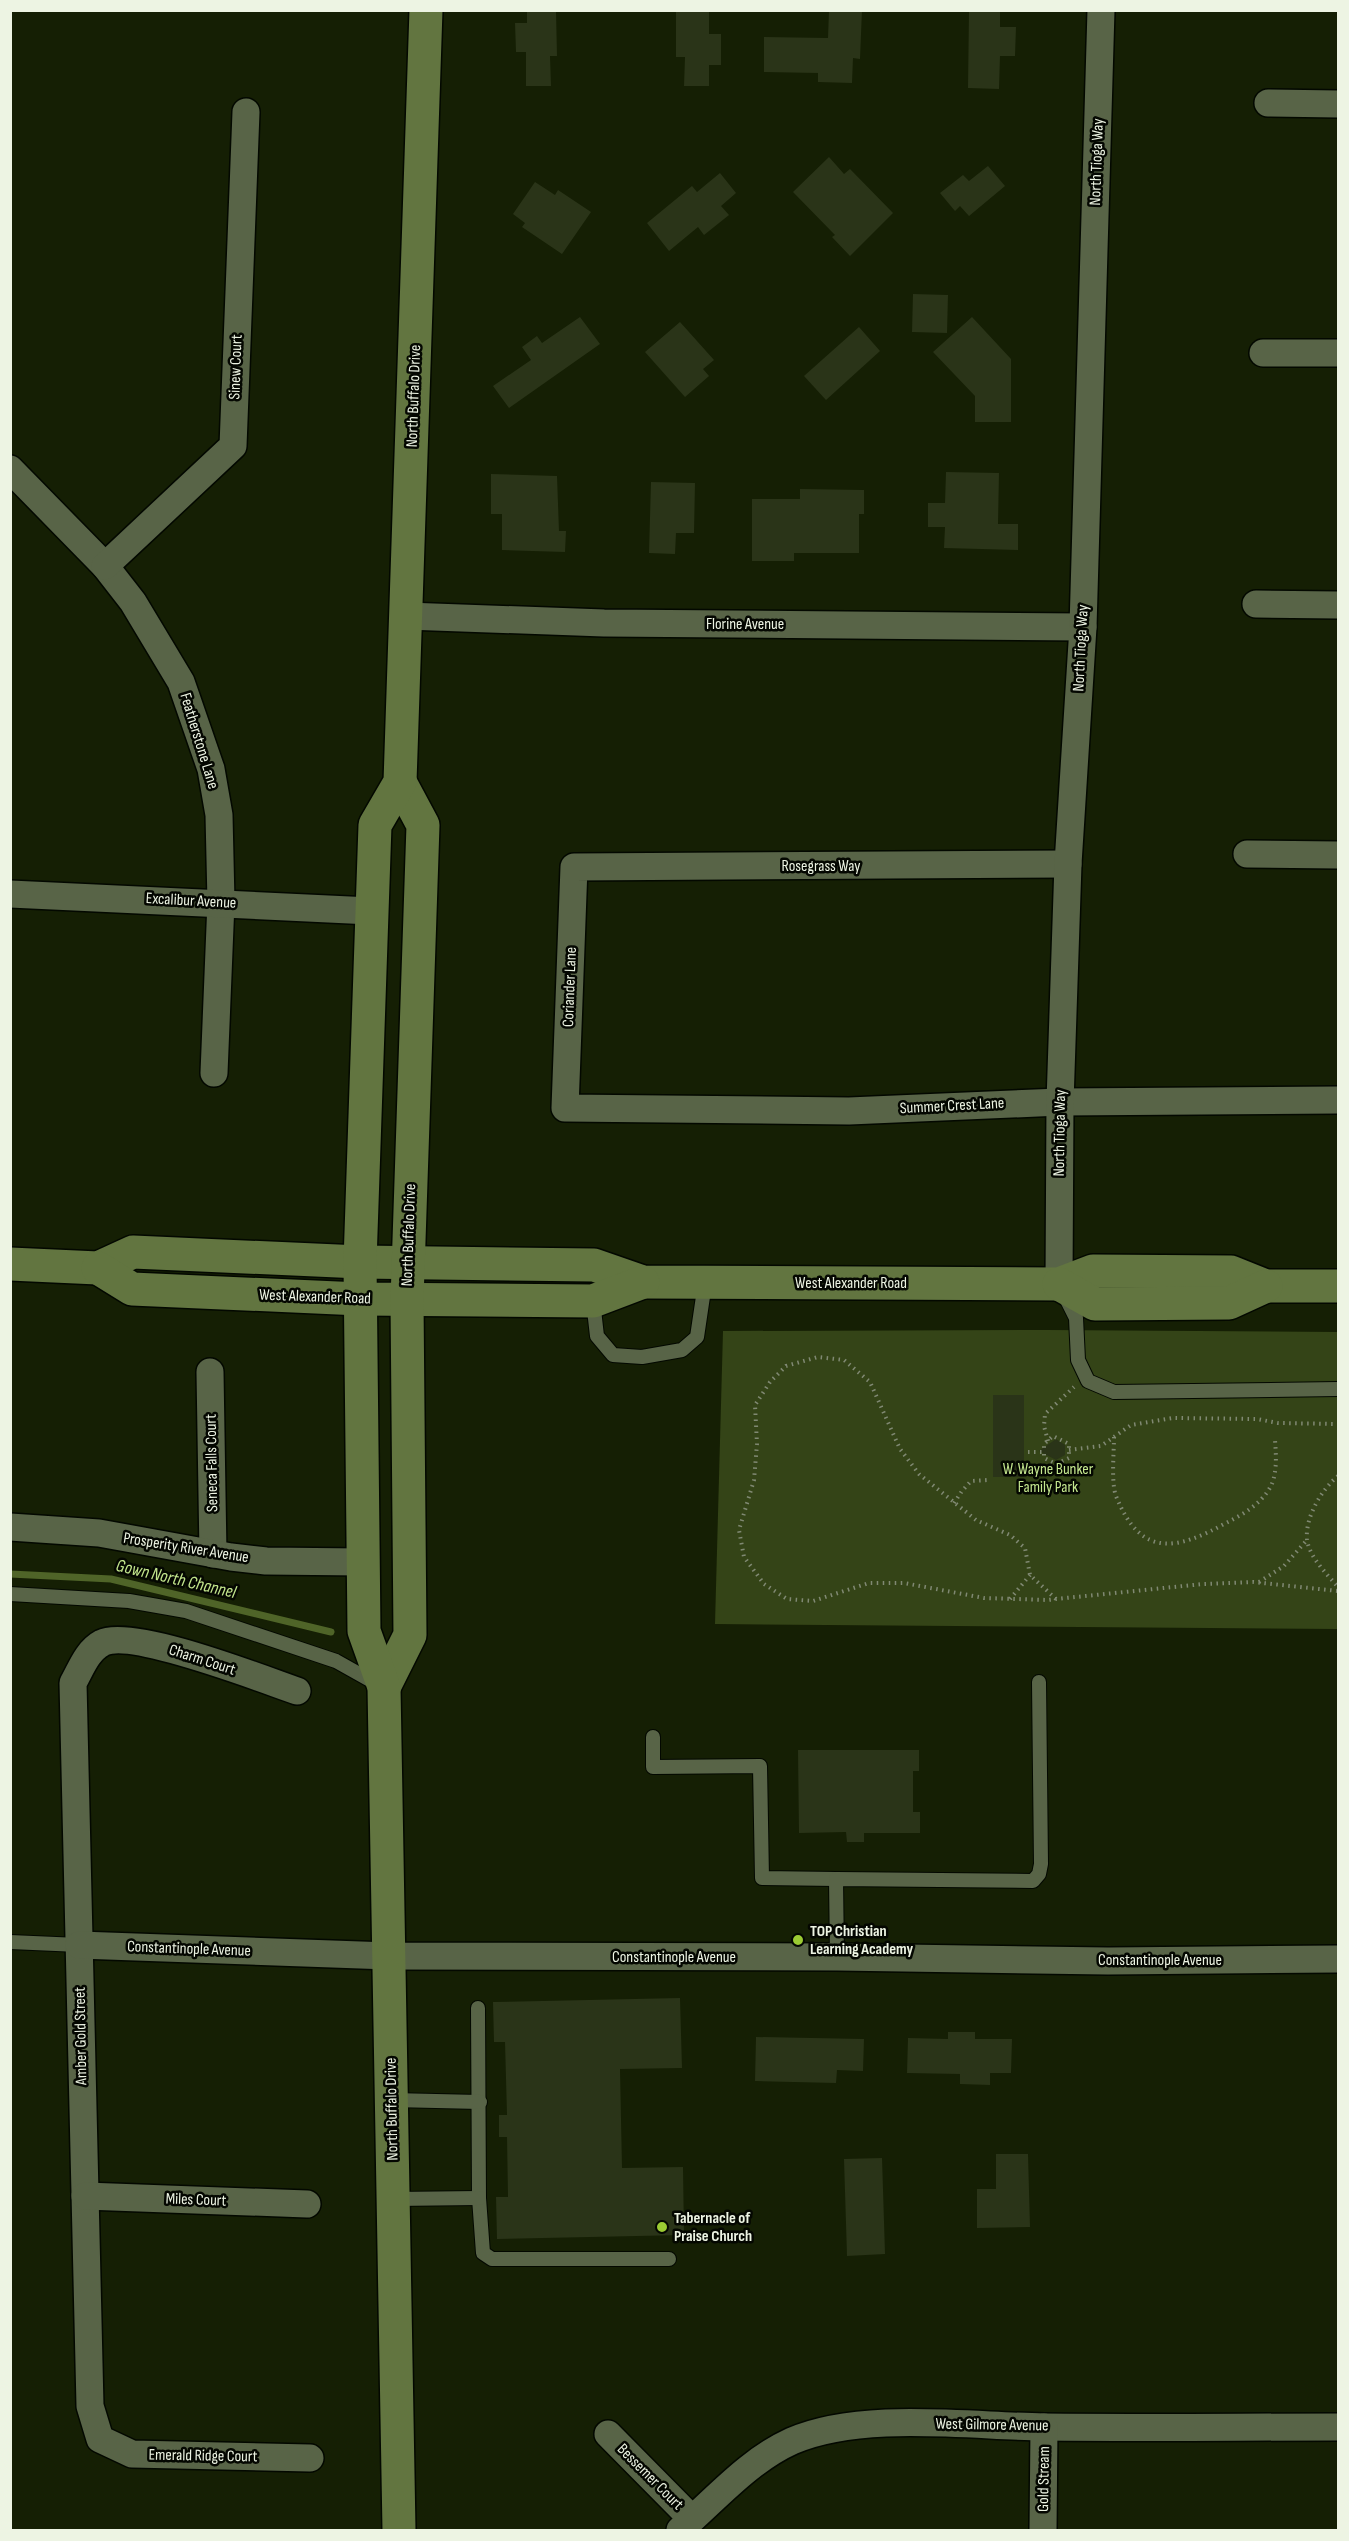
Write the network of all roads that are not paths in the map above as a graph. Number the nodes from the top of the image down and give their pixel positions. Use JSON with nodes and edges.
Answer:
{"nodes":[{"id":1,"x":426,"y":10,"type":"edge"},
{"id":2,"x":1101,"y":10,"type":"edge"},
{"id":3,"x":1268,"y":103,"type":"dead end"},
{"id":4,"x":1338,"y":104,"type":"edge"},
{"id":5,"x":246,"y":112,"type":"dead end"},
{"id":6,"x":1338,"y":352,"type":"edge"},
{"id":7,"x":1263,"y":353,"type":"dead end"},
{"id":8,"x":10,"y":469,"type":"edge"},
{"id":9,"x":105,"y":566,"type":"junction"},
{"id":10,"x":1256,"y":604,"type":"dead end"},
{"id":11,"x":1338,"y":605,"type":"edge"},
{"id":12,"x":406,"y":616,"type":"junction"},
{"id":13,"x":1083,"y":627,"type":"junction"},
{"id":14,"x":400,"y":782,"type":"junction"},
{"id":15,"x":1247,"y":854,"type":"dead end"},
{"id":16,"x":1338,"y":855,"type":"edge"},
{"id":17,"x":1068,"y":864,"type":"junction"},
{"id":18,"x":574,"y":867,"type":"joint"},
{"id":19,"x":10,"y":894,"type":"edge"},
{"id":20,"x":220,"y":902,"type":"junction"},
{"id":21,"x":371,"y":912,"type":"junction"},
{"id":22,"x":214,"y":1073,"type":"dead end"},
{"id":23,"x":1338,"y":1100,"type":"edge"},
{"id":24,"x":1060,"y":1102,"type":"junction"},
{"id":25,"x":565,"y":1108,"type":"joint"},
{"id":26,"x":360,"y":1262,"type":"junction"},
{"id":27,"x":408,"y":1263,"type":"junction"},
{"id":28,"x":10,"y":1264,"type":"edge"},
{"id":29,"x":98,"y":1268,"type":"junction"},
{"id":30,"x":643,"y":1282,"type":"junction"},
{"id":31,"x":705,"y":1282,"type":"junction"},
{"id":32,"x":1059,"y":1284,"type":"junction"},
{"id":33,"x":1338,"y":1286,"type":"edge"},
{"id":34,"x":360,"y":1299,"type":"junction"},
{"id":35,"x":407,"y":1300,"type":"junction"},
{"id":36,"x":593,"y":1301,"type":"junction"},
{"id":37,"x":210,"y":1372,"type":"dead end"},
{"id":38,"x":1338,"y":1389,"type":"edge"},
{"id":39,"x":10,"y":1527,"type":"edge"},
{"id":40,"x":213,"y":1554,"type":"junction"},
{"id":41,"x":362,"y":1562,"type":"junction"},
{"id":42,"x":10,"y":1594,"type":"edge"},
{"id":43,"x":104,"y":1642,"type":"joint"},
{"id":44,"x":1039,"y":1682,"type":"dead end"},
{"id":45,"x":384,"y":1687,"type":"junction"},
{"id":46,"x":297,"y":1691,"type":"dead end"},
{"id":47,"x":653,"y":1737,"type":"dead end"},
{"id":48,"x":836,"y":1879,"type":"junction"},
{"id":49,"x":10,"y":1942,"type":"edge"},
{"id":50,"x":79,"y":1945,"type":"junction"},
{"id":51,"x":389,"y":1956,"type":"junction"},
{"id":52,"x":837,"y":1957,"type":"junction"},
{"id":53,"x":1338,"y":1959,"type":"edge"},
{"id":54,"x":478,"y":2008,"type":"dead end"},
{"id":55,"x":392,"y":2100,"type":"junction"},
{"id":56,"x":480,"y":2102,"type":"junction"},
{"id":57,"x":85,"y":2196,"type":"junction"},
{"id":58,"x":479,"y":2198,"type":"junction"},
{"id":59,"x":394,"y":2199,"type":"junction"},
{"id":60,"x":307,"y":2204,"type":"dead end"},
{"id":61,"x":669,"y":2259,"type":"dead end"},
{"id":62,"x":1044,"y":2427,"type":"junction"},
{"id":63,"x":1338,"y":2427,"type":"edge"},
{"id":64,"x":608,"y":2434,"type":"dead end"},
{"id":65,"x":100,"y":2439,"type":"joint"},
{"id":66,"x":310,"y":2458,"type":"dead end"},
{"id":67,"x":686,"y":2525,"type":"edge"},
{"id":68,"x":399,"y":2530,"type":"edge"},
{"id":69,"x":1043,"y":2530,"type":"edge"}],
"edges":[{"from":1,"to":12,"type":"main road","name":"North Buffalo Drive"},
{"from":2,"to":13,"type":"street","name":"North Tioga Way"},
{"from":3,"to":4,"type":"street"},
{"from":5,"to":9,"type":"street","name":"Sinew Court"},
{"from":6,"to":7,"type":"street"},
{"from":8,"to":9,"type":"street","name":"Featherstone Lane"},
{"from":9,"to":20,"type":"street","name":"Featherstone Lane"},
{"from":10,"to":11,"type":"street"},
{"from":12,"to":13,"type":"street","name":"Florine Avenue"},
{"from":12,"to":14,"type":"main road","name":"North Buffalo Drive"},
{"from":13,"to":17,"type":"street","name":"North Tioga Way"},
{"from":14,"to":21,"type":"main road","name":"North Buffalo Drive"},
{"from":14,"to":27,"type":"main road","name":"North Buffalo Drive"},
{"from":15,"to":16,"type":"street"},
{"from":17,"to":18,"type":"street","name":"Rosegrass Way"},
{"from":17,"to":24,"type":"street","name":"North Tioga Way"},
{"from":18,"to":25,"type":"street","name":"Coriander Lane"},
{"from":19,"to":20,"type":"street","name":"Excalibur Avenue"},
{"from":20,"to":21,"type":"street","name":"Excalibur Avenue"},
{"from":20,"to":22,"type":"street","name":"Featherstone Lane"},
{"from":21,"to":26,"type":"main road","name":"North Buffalo Drive"},
{"from":23,"to":24,"type":"street","name":"Summer Crest Lane"},
{"from":24,"to":25,"type":"street","name":"Summer Crest Lane"},
{"from":24,"to":32,"type":"street","name":"North Tioga Way"},
{"from":26,"to":27,"type":"main road","name":"West Alexander Road"},
{"from":26,"to":29,"type":"main road","name":"West Alexander Road"},
{"from":26,"to":34,"type":"main road","name":"North Buffalo Drive"},
{"from":27,"to":30,"type":"main road","name":"West Alexander Road"},
{"from":27,"to":35,"type":"main road","name":"North Buffalo Drive"},
{"from":28,"to":29,"type":"main road","name":"West Alexander Road"},
{"from":29,"to":34,"type":"main road","name":"West Alexander Road"},
{"from":30,"to":31,"type":"main road","name":"West Alexander Road"},
{"from":30,"to":36,"type":"main road","name":"West Alexander Road"},
{"from":31,"to":32,"type":"main road","name":"West Alexander Road"},
{"from":31,"to":36,"type":"lane"},
{"from":32,"to":33,"type":"main road","name":"West Alexander Road"},
{"from":32,"to":38,"type":"lane"},
{"from":34,"to":35,"type":"main road","name":"West Alexander Road"},
{"from":34,"to":41,"type":"main road","name":"North Buffalo Drive"},
{"from":35,"to":36,"type":"main road","name":"West Alexander Road"},
{"from":35,"to":45,"type":"main road","name":"North Buffalo Drive"},
{"from":37,"to":40,"type":"street","name":"Seneca Falls Court"},
{"from":39,"to":40,"type":"street","name":"Prosperity River Avenue"},
{"from":40,"to":41,"type":"street","name":"Prosperity River Avenue"},
{"from":41,"to":45,"type":"main road","name":"North Buffalo Drive"},
{"from":42,"to":45,"type":"lane"},
{"from":43,"to":46,"type":"street","name":"Charm Court"},
{"from":43,"to":50,"type":"street","name":"Amber Gold Street"},
{"from":44,"to":48,"type":"lane"},
{"from":45,"to":51,"type":"main road","name":"North Buffalo Drive"},
{"from":47,"to":48,"type":"lane"},
{"from":48,"to":52,"type":"lane"},
{"from":49,"to":50,"type":"lane","name":"Constantinople Avenue"},
{"from":50,"to":51,"type":"street","name":"Constantinople Avenue"},
{"from":50,"to":57,"type":"street","name":"Amber Gold Street"},
{"from":51,"to":52,"type":"street","name":"Constantinople Avenue"},
{"from":51,"to":55,"type":"main road","name":"North Buffalo Drive"},
{"from":52,"to":53,"type":"street","name":"Constantinople Avenue"},
{"from":54,"to":56,"type":"lane"},
{"from":55,"to":56,"type":"lane"},
{"from":55,"to":59,"type":"main road","name":"North Buffalo Drive"},
{"from":56,"to":58,"type":"lane"},
{"from":57,"to":60,"type":"street","name":"Miles Court"},
{"from":57,"to":65,"type":"street","name":"Amber Gold Street"},
{"from":58,"to":59,"type":"lane"},
{"from":58,"to":61,"type":"lane"},
{"from":59,"to":68,"type":"main road","name":"North Buffalo Drive"},
{"from":62,"to":63,"type":"street","name":"West Gilmore Avenue"},
{"from":62,"to":67,"type":"street","name":"West Gilmore Avenue"},
{"from":62,"to":69,"type":"street","name":"Gold Stream"},
{"from":64,"to":67,"type":"street","name":"Bessemer Court"},
{"from":65,"to":66,"type":"street","name":"Emerald Ridge Court"}]}
